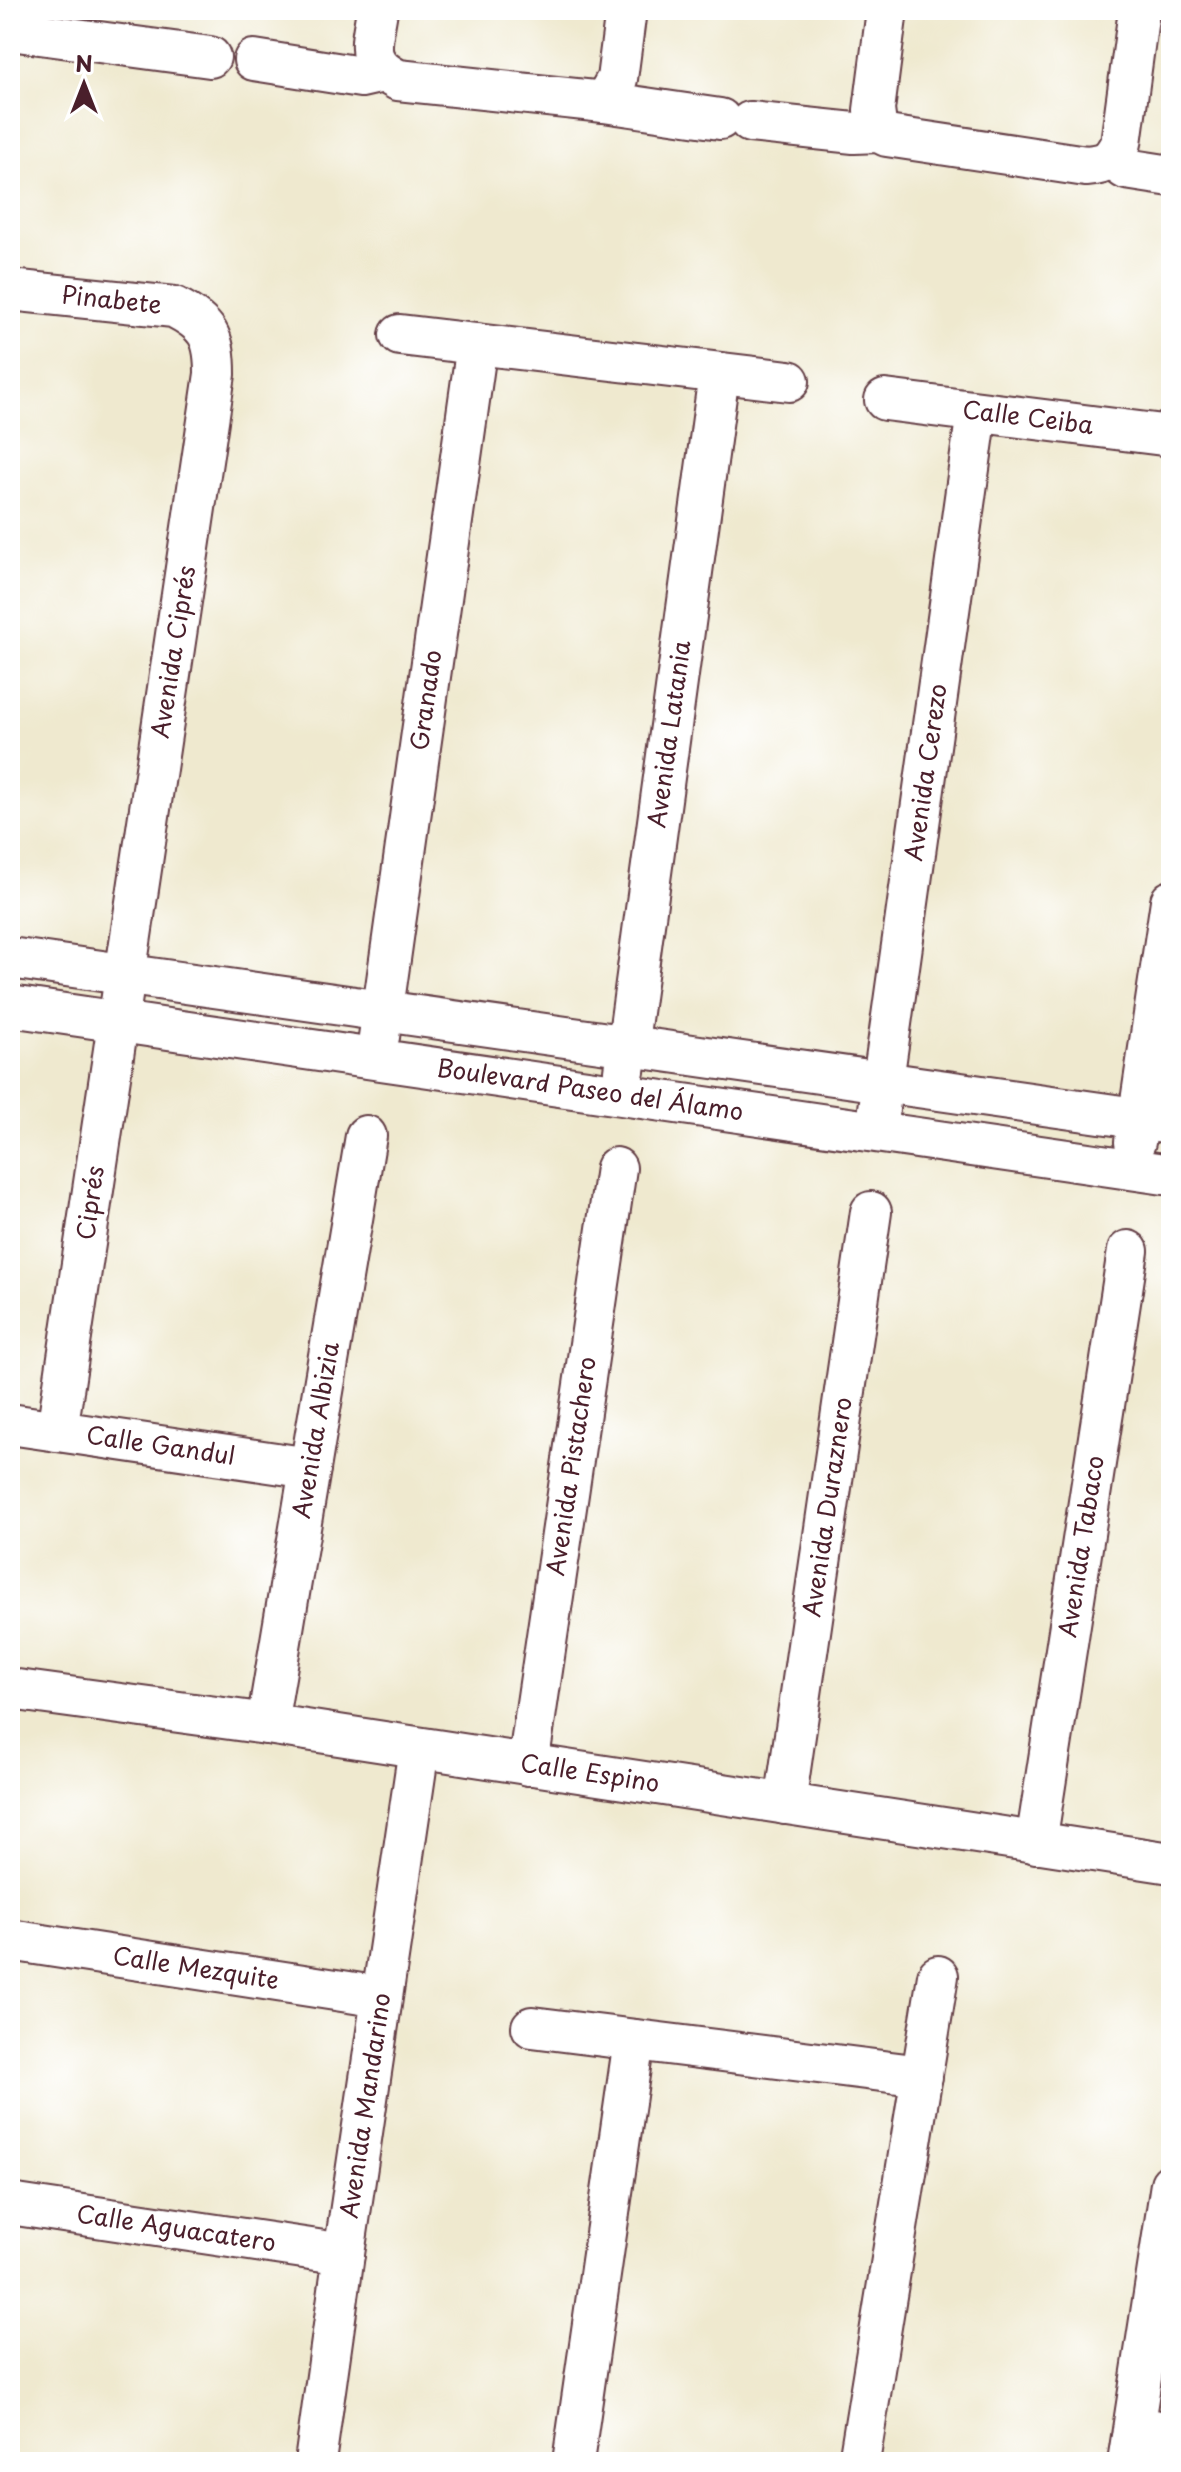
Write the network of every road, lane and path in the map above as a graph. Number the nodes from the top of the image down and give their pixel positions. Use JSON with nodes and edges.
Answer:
{"nodes":[{"id":1,"x":377,"y":10,"type":"edge"},
{"id":2,"x":626,"y":10,"type":"edge"},
{"id":3,"x":887,"y":10,"type":"edge"},
{"id":4,"x":1139,"y":10,"type":"edge"},
{"id":5,"x":111,"y":27,"type":"edge"},
{"id":6,"x":10,"y":30,"type":"edge"},
{"id":7,"x":210,"y":57,"type":"dead end"},
{"id":8,"x":254,"y":60,"type":"dead end"},
{"id":9,"x":383,"y":72,"type":"junction"},
{"id":10,"x":604,"y":102,"type":"junction"},
{"id":11,"x":879,"y":132,"type":"junction"},
{"id":12,"x":1112,"y":159,"type":"junction"},
{"id":13,"x":1171,"y":176,"type":"edge"},
{"id":14,"x":10,"y":290,"type":"edge"},
{"id":15,"x":207,"y":330,"type":"joint"},
{"id":16,"x":400,"y":335,"type":"dead end"},
{"id":17,"x":477,"y":344,"type":"junction"},
{"id":18,"x":719,"y":374,"type":"junction"},
{"id":19,"x":789,"y":381,"type":"dead end"},
{"id":20,"x":885,"y":400,"type":"dead end"},
{"id":21,"x":977,"y":412,"type":"junction"},
{"id":22,"x":1171,"y":436,"type":"edge"},
{"id":23,"x":1171,"y":901,"type":"edge"},
{"id":24,"x":10,"y":958,"type":"edge"},
{"id":25,"x":125,"y":975,"type":"junction"},
{"id":26,"x":10,"y":1006,"type":"edge"},
{"id":27,"x":383,"y":1011,"type":"junction"},
{"id":28,"x":118,"y":1021,"type":"junction"},
{"id":29,"x":627,"y":1046,"type":"junction"},
{"id":30,"x":376,"y":1059,"type":"junction"},
{"id":31,"x":882,"y":1082,"type":"junction"},
{"id":32,"x":621,"y":1095,"type":"junction"},
{"id":33,"x":1155,"y":1120,"type":"edge"},
{"id":34,"x":876,"y":1132,"type":"junction"},
{"id":35,"x":366,"y":1136,"type":"dead end"},
{"id":36,"x":616,"y":1168,"type":"dead end"},
{"id":37,"x":1132,"y":1169,"type":"junction"},
{"id":38,"x":1171,"y":1175,"type":"edge"},
{"id":39,"x":871,"y":1212,"type":"dead end"},
{"id":40,"x":1128,"y":1251,"type":"dead end"},
{"id":41,"x":10,"y":1424,"type":"edge"},
{"id":42,"x":57,"y":1431,"type":"junction"},
{"id":43,"x":310,"y":1468,"type":"junction"},
{"id":44,"x":10,"y":1689,"type":"edge"},
{"id":45,"x":267,"y":1724,"type":"junction"},
{"id":46,"x":419,"y":1748,"type":"junction"},
{"id":47,"x":528,"y":1765,"type":"junction"},
{"id":48,"x":785,"y":1804,"type":"junction"},
{"id":49,"x":1036,"y":1843,"type":"junction"},
{"id":50,"x":1171,"y":1863,"type":"edge"},
{"id":51,"x":10,"y":1940,"type":"edge"},
{"id":52,"x":938,"y":1976,"type":"dead end"},
{"id":53,"x":381,"y":1997,"type":"junction"},
{"id":54,"x":532,"y":2027,"type":"dead end"},
{"id":55,"x":634,"y":2040,"type":"junction"},
{"id":56,"x":922,"y":2076,"type":"junction"},
{"id":57,"x":1171,"y":2184,"type":"edge"},
{"id":58,"x":10,"y":2204,"type":"edge"},
{"id":59,"x":344,"y":2254,"type":"junction"},
{"id":60,"x":1144,"y":2440,"type":"edge"},
{"id":61,"x":315,"y":2462,"type":"edge"},
{"id":62,"x":573,"y":2462,"type":"edge"},
{"id":63,"x":859,"y":2462,"type":"edge"}],
"edges":[{"from":1,"to":9,"type":"street"},
{"from":2,"to":10,"type":"street"},
{"from":3,"to":11,"type":"street"},
{"from":4,"to":12,"type":"street"},
{"from":5,"to":6,"type":"street"},
{"from":5,"to":7,"type":"street"},
{"from":8,"to":9,"type":"street"},
{"from":9,"to":10,"type":"street"},
{"from":10,"to":11,"type":"street"},
{"from":11,"to":12,"type":"street"},
{"from":12,"to":13,"type":"street"},
{"from":14,"to":15,"type":"street","name":"Pinabete"},
{"from":15,"to":25,"type":"street","name":"Avenida Ciprés"},
{"from":16,"to":17,"type":"street"},
{"from":17,"to":18,"type":"street"},
{"from":17,"to":27,"type":"street","name":"Granado"},
{"from":18,"to":19,"type":"street"},
{"from":18,"to":29,"type":"street","name":"Avenida Latania"},
{"from":20,"to":21,"type":"street","name":"Calle Ceiba"},
{"from":21,"to":22,"type":"street","name":"Calle Ceiba"},
{"from":21,"to":31,"type":"street","name":"Avenida Cerezo"},
{"from":23,"to":33,"type":"street"},
{"from":24,"to":25,"type":"street","name":"Boulevard Paseo del Álamo"},
{"from":25,"to":27,"type":"street","name":"Boulevard Paseo del Álamo"},
{"from":25,"to":28,"type":"street","name":"Ciprés"},
{"from":26,"to":28,"type":"street","name":"Boulevard Paseo del Álamo"},
{"from":27,"to":29,"type":"street","name":"Boulevard Paseo del Álamo"},
{"from":27,"to":30,"type":"street","name":"Granado"},
{"from":28,"to":30,"type":"street","name":"Boulevard Paseo del Álamo"},
{"from":28,"to":42,"type":"street","name":"Ciprés"},
{"from":29,"to":31,"type":"street","name":"Boulevard Paseo del Álamo"},
{"from":29,"to":32,"type":"street","name":"Avenida Latania"},
{"from":30,"to":32,"type":"street","name":"Boulevard Paseo del Álamo"},
{"from":31,"to":33,"type":"street","name":"Boulevard Paseo del Álamo"},
{"from":31,"to":34,"type":"street","name":"Avenida Cerezo"},
{"from":32,"to":34,"type":"street","name":"Boulevard Paseo del Álamo"},
{"from":33,"to":37,"type":"street"},
{"from":34,"to":37,"type":"street","name":"Boulevard Paseo del Álamo"},
{"from":35,"to":43,"type":"street","name":"Avenida Albizia"},
{"from":36,"to":47,"type":"street","name":"Avenida Pistachero"},
{"from":37,"to":38,"type":"street","name":"Boulevard Paseo del Álamo"},
{"from":39,"to":48,"type":"street","name":"Avenida Duraznero"},
{"from":40,"to":49,"type":"street","name":"Avenida Tabaco"},
{"from":41,"to":42,"type":"street","name":"Calle Gandul"},
{"from":42,"to":43,"type":"street","name":"Calle Gandul"},
{"from":43,"to":45,"type":"street","name":"Avenida Albizia"},
{"from":44,"to":45,"type":"street","name":"Calle Espino"},
{"from":45,"to":46,"type":"street","name":"Calle Espino"},
{"from":46,"to":47,"type":"street","name":"Calle Espino"},
{"from":46,"to":53,"type":"street","name":"Avenida Mandarino"},
{"from":47,"to":48,"type":"street","name":"Calle Espino"},
{"from":48,"to":49,"type":"street","name":"Calle Espino"},
{"from":49,"to":50,"type":"street","name":"Calle Espino"},
{"from":51,"to":53,"type":"street","name":"Calle Mezquite"},
{"from":52,"to":56,"type":"street"},
{"from":53,"to":59,"type":"street","name":"Avenida Mandarino"},
{"from":54,"to":55,"type":"street"},
{"from":55,"to":56,"type":"street"},
{"from":55,"to":62,"type":"street"},
{"from":56,"to":63,"type":"street"},
{"from":57,"to":60,"type":"street"},
{"from":58,"to":59,"type":"street","name":"Calle Aguacatero"},
{"from":59,"to":61,"type":"street","name":"Avenida Mandarino"}]}
